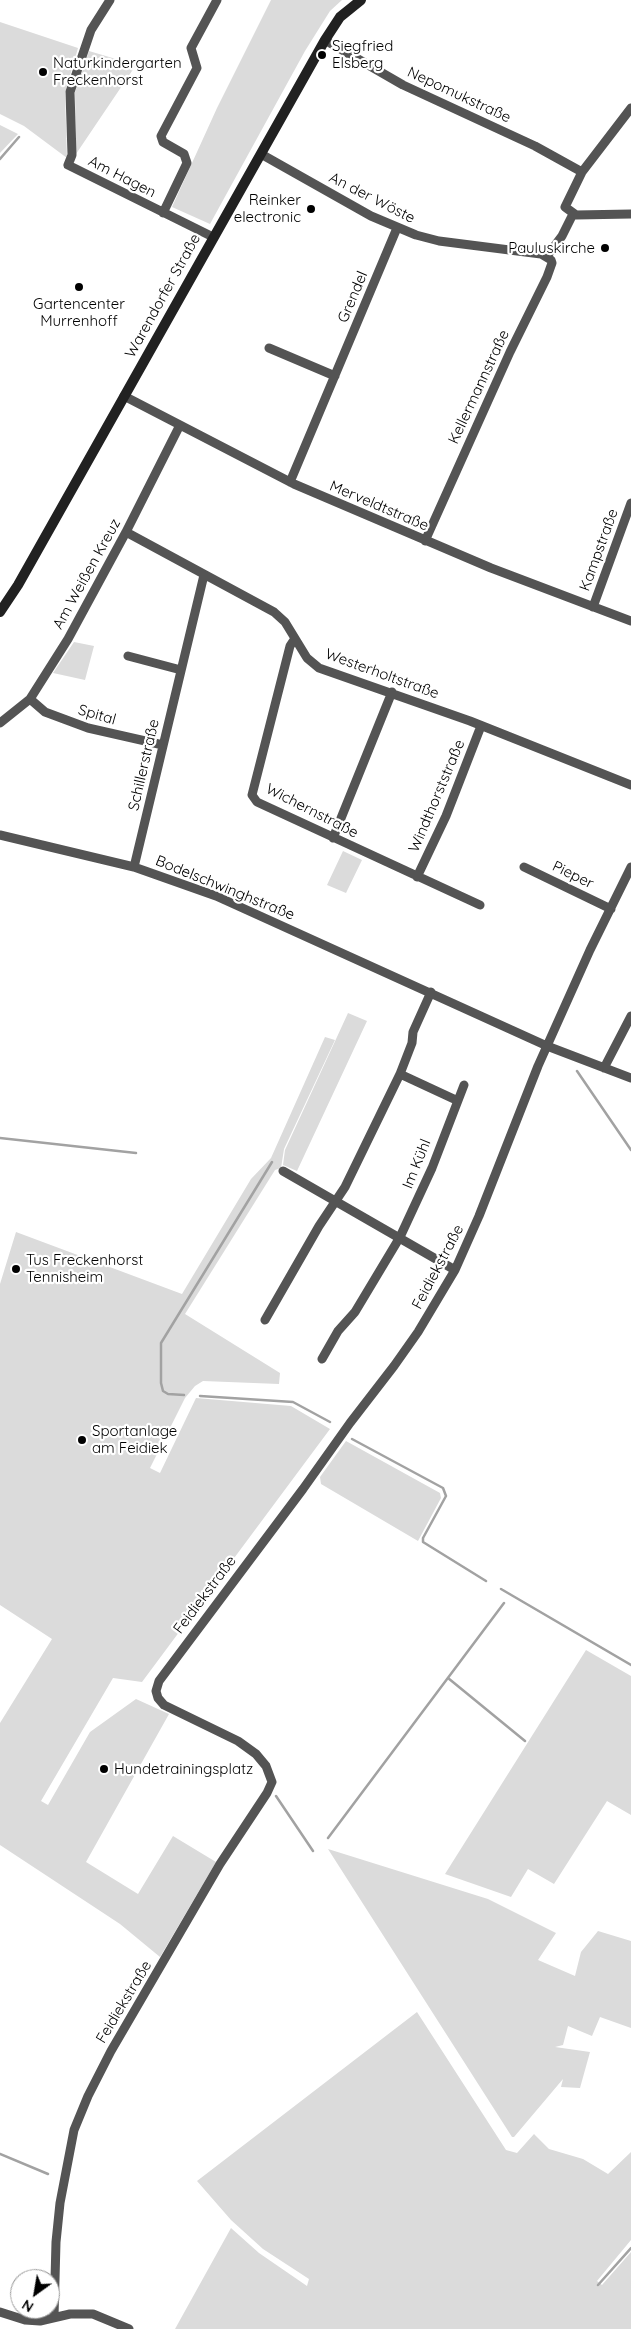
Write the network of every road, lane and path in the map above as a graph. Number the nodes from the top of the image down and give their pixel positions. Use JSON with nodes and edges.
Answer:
{"nodes":[{"id":1,"x":110,"y":0,"type":"edge"},
{"id":2,"x":217,"y":0,"type":"edge"},
{"id":3,"x":357,"y":1,"type":"edge"},
{"id":4,"x":325,"y":40,"type":"junction"},
{"id":5,"x":631,"y":108,"type":"edge"},
{"id":6,"x":627,"y":120,"type":"edge"},
{"id":7,"x":261,"y":154,"type":"junction"},
{"id":8,"x":582,"y":172,"type":"junction"},
{"id":9,"x":164,"y":213,"type":"junction"},
{"id":10,"x":573,"y":214,"type":"junction"},
{"id":11,"x":631,"y":214,"type":"edge"},
{"id":12,"x":397,"y":228,"type":"junction"},
{"id":13,"x":213,"y":237,"type":"junction"},
{"id":14,"x":547,"y":256,"type":"junction"},
{"id":15,"x":269,"y":348,"type":"dead end"},
{"id":16,"x":335,"y":376,"type":"junction"},
{"id":17,"x":124,"y":396,"type":"junction"},
{"id":18,"x":180,"y":425,"type":"junction"},
{"id":19,"x":290,"y":482,"type":"junction"},
{"id":20,"x":631,"y":503,"type":"edge"},
{"id":21,"x":126,"y":532,"type":"junction"},
{"id":22,"x":425,"y":541,"type":"junction"},
{"id":23,"x":204,"y":575,"type":"junction"},
{"id":24,"x":593,"y":607,"type":"junction"},
{"id":25,"x":0,"y":612,"type":"edge"},
{"id":26,"x":631,"y":621,"type":"edge"},
{"id":27,"x":294,"y":640,"type":"junction"},
{"id":28,"x":128,"y":656,"type":"dead end"},
{"id":29,"x":181,"y":670,"type":"junction"},
{"id":30,"x":392,"y":692,"type":"junction"},
{"id":31,"x":30,"y":699,"type":"junction"},
{"id":32,"x":0,"y":723,"type":"edge"},
{"id":33,"x":482,"y":726,"type":"junction"},
{"id":34,"x":163,"y":745,"type":"junction"},
{"id":35,"x":631,"y":784,"type":"edge"},
{"id":36,"x":0,"y":835,"type":"edge"},
{"id":37,"x":333,"y":838,"type":"junction"},
{"id":38,"x":134,"y":867,"type":"junction"},
{"id":39,"x":524,"y":867,"type":"dead end"},
{"id":40,"x":631,"y":867,"type":"edge"},
{"id":41,"x":417,"y":877,"type":"junction"},
{"id":42,"x":480,"y":906,"type":"dead end"},
{"id":43,"x":611,"y":909,"type":"junction"},
{"id":44,"x":431,"y":992,"type":"junction"},
{"id":45,"x":631,"y":1016,"type":"edge"},
{"id":46,"x":547,"y":1046,"type":"junction"},
{"id":47,"x":604,"y":1068,"type":"junction"},
{"id":48,"x":400,"y":1074,"type":"junction"},
{"id":49,"x":631,"y":1078,"type":"edge"},
{"id":50,"x":464,"y":1085,"type":"dead end"},
{"id":51,"x":456,"y":1100,"type":"junction"},
{"id":52,"x":284,"y":1171,"type":"dead end"},
{"id":53,"x":336,"y":1200,"type":"junction"},
{"id":54,"x":400,"y":1237,"type":"junction"},
{"id":55,"x":455,"y":1270,"type":"junction"},
{"id":56,"x":264,"y":1320,"type":"dead end"},
{"id":57,"x":322,"y":1359,"type":"dead end"},
{"id":58,"x":55,"y":2269,"type":"edge"},
{"id":59,"x":60,"y":2316,"type":"edge"},
{"id":60,"x":22,"y":2319,"type":"edge"},
{"id":61,"x":47,"y":2319,"type":"edge"},
{"id":62,"x":129,"y":2329,"type":"edge"}],
"edges":[{"from":1,"to":9,"type":"street","name":"Am Hagen"},
{"from":2,"to":9,"type":"street"},
{"from":3,"to":4,"type":"main road","name":"Warendorfer Straße"},
{"from":4,"to":7,"type":"main road","name":"Warendorfer Straße"},
{"from":4,"to":8,"type":"street","name":"Nepomukstraße"},
{"from":5,"to":6,"type":"street"},
{"from":6,"to":8,"type":"street"},
{"from":7,"to":12,"type":"street","name":"An der Wöste"},
{"from":7,"to":13,"type":"main road","name":"Warendorfer Straße"},
{"from":8,"to":10,"type":"street"},
{"from":9,"to":13,"type":"street","name":"Am Hagen"},
{"from":10,"to":11,"type":"street"},
{"from":10,"to":14,"type":"street"},
{"from":12,"to":14,"type":"street","name":"An der Wöste"},
{"from":12,"to":16,"type":"street","name":"Grendel"},
{"from":13,"to":17,"type":"main road","name":"Warendorfer Straße"},
{"from":14,"to":22,"type":"street","name":"Kellermannstraße"},
{"from":15,"to":16,"type":"street"},
{"from":16,"to":19,"type":"street","name":"Grendel"},
{"from":17,"to":18,"type":"street","name":"Merveldtstraße"},
{"from":17,"to":25,"type":"main road","name":"Warendorfer Straße"},
{"from":18,"to":19,"type":"street","name":"Merveldtstraße"},
{"from":18,"to":21,"type":"street","name":"Am Weißen Kreuz"},
{"from":19,"to":22,"type":"street","name":"Merveldtstraße"},
{"from":20,"to":24,"type":"street","name":"Kampstraße"},
{"from":21,"to":23,"type":"street","name":"Westerholtstraße"},
{"from":21,"to":31,"type":"street","name":"Am Weißen Kreuz"},
{"from":22,"to":24,"type":"street","name":"Merveldtstraße"},
{"from":23,"to":27,"type":"street","name":"Westerholtstraße"},
{"from":23,"to":29,"type":"street","name":"Schillerstraße"},
{"from":24,"to":26,"type":"street","name":"Merveldtstraße"},
{"from":27,"to":30,"type":"street","name":"Westerholtstraße"},
{"from":27,"to":37,"type":"street","name":"Wichernstraße"},
{"from":28,"to":29,"type":"street"},
{"from":29,"to":34,"type":"street","name":"Schillerstraße"},
{"from":30,"to":33,"type":"street","name":"Westerholtstraße"},
{"from":30,"to":37,"type":"street"},
{"from":31,"to":32,"type":"street","name":"Am Weißen Kreuz"},
{"from":31,"to":34,"type":"street","name":"Spital"},
{"from":33,"to":35,"type":"street","name":"Westerholtstraße"},
{"from":33,"to":41,"type":"street","name":"Windthorststraße"},
{"from":34,"to":38,"type":"street","name":"Schillerstraße"},
{"from":36,"to":38,"type":"street","name":"Bodelschwinghstraße"},
{"from":37,"to":41,"type":"street","name":"Wichernstraße"},
{"from":38,"to":44,"type":"street","name":"Bodelschwinghstraße"},
{"from":39,"to":43,"type":"street","name":"Pieper"},
{"from":40,"to":43,"type":"street","name":"Feidiekstraße"},
{"from":41,"to":42,"type":"street","name":"Wichernstraße"},
{"from":43,"to":46,"type":"street","name":"Feidiekstraße"},
{"from":44,"to":46,"type":"street","name":"Bodelschwinghstraße"},
{"from":44,"to":48,"type":"street"},
{"from":45,"to":47,"type":"street"},
{"from":46,"to":47,"type":"street","name":"Bodelschwinghstraße"},
{"from":46,"to":55,"type":"street","name":"Feidiekstraße"},
{"from":47,"to":49,"type":"street","name":"Bodelschwinghstraße"},
{"from":48,"to":51,"type":"street"},
{"from":48,"to":53,"type":"street"},
{"from":50,"to":51,"type":"street","name":"Im Kühl"},
{"from":51,"to":54,"type":"street","name":"Im Kühl"},
{"from":52,"to":53,"type":"street"},
{"from":53,"to":54,"type":"street"},
{"from":53,"to":56,"type":"street"},
{"from":54,"to":55,"type":"street"},
{"from":54,"to":57,"type":"street","name":"Im Kühl"},
{"from":55,"to":58,"type":"street","name":"Feidiekstraße"},
{"from":59,"to":62,"type":"street"},
{"from":60,"to":61,"type":"street"}]}
